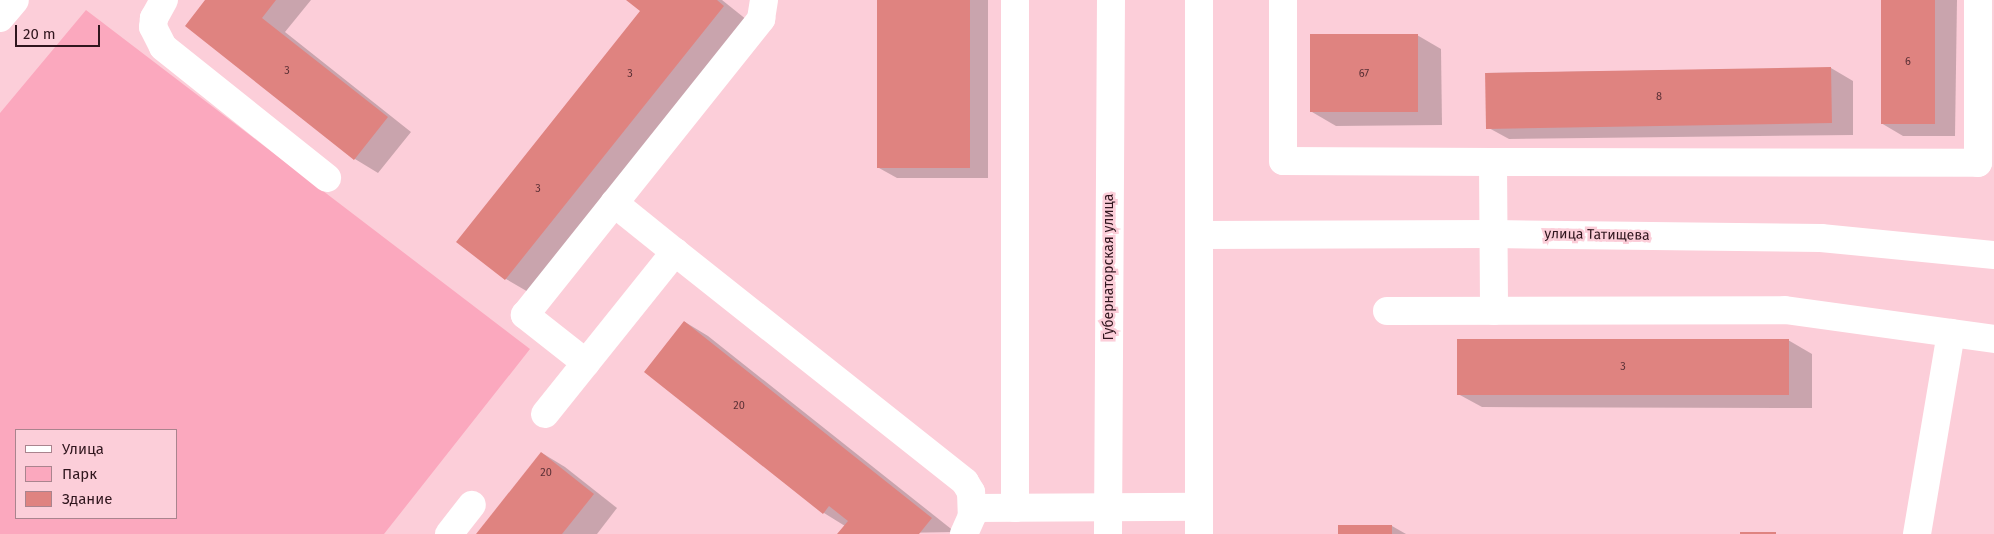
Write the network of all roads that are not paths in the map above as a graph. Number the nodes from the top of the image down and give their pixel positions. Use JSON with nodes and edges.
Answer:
{"nodes":[{"id":1,"x":15,"y":0,"type":"edge"},
{"id":2,"x":164,"y":0,"type":"edge"},
{"id":3,"x":764,"y":0,"type":"edge"},
{"id":4,"x":1015,"y":0,"type":"edge"},
{"id":5,"x":1111,"y":0,"type":"edge"},
{"id":6,"x":1199,"y":0,"type":"edge"},
{"id":7,"x":1283,"y":0,"type":"edge"},
{"id":8,"x":1978,"y":0,"type":"edge"},
{"id":9,"x":0,"y":18,"type":"edge"},
{"id":10,"x":1493,"y":162,"type":"junction"},
{"id":11,"x":327,"y":178,"type":"dead end"},
{"id":12,"x":614,"y":203,"type":"junction"},
{"id":13,"x":1493,"y":234,"type":"junction"},
{"id":14,"x":1200,"y":235,"type":"junction"},
{"id":15,"x":675,"y":252,"type":"junction"},
{"id":16,"x":1994,"y":256,"type":"edge"},
{"id":17,"x":1387,"y":311,"type":"dead end"},
{"id":18,"x":1494,"y":311,"type":"junction"},
{"id":19,"x":1952,"y":333,"type":"junction"},
{"id":20,"x":1994,"y":339,"type":"edge"},
{"id":21,"x":586,"y":363,"type":"junction"},
{"id":22,"x":545,"y":414,"type":"dead end"},
{"id":23,"x":472,"y":505,"type":"dead end"},
{"id":24,"x":972,"y":508,"type":"junction"},
{"id":25,"x":1015,"y":508,"type":"junction"},
{"id":26,"x":1108,"y":521,"type":"edge"},
{"id":27,"x":1199,"y":521,"type":"edge"},
{"id":28,"x":449,"y":534,"type":"edge"},
{"id":29,"x":964,"y":534,"type":"edge"},
{"id":30,"x":1918,"y":534,"type":"edge"}],
"edges":[{"from":1,"to":9,"type":"street"},
{"from":2,"to":11,"type":"street"},
{"from":3,"to":12,"type":"street"},
{"from":4,"to":25,"type":"street"},
{"from":5,"to":26,"type":"street","name":"Губернаторская улица"},
{"from":6,"to":14,"type":"street"},
{"from":7,"to":10,"type":"street"},
{"from":8,"to":10,"type":"street"},
{"from":10,"to":13,"type":"street"},
{"from":12,"to":15,"type":"street"},
{"from":12,"to":21,"type":"street"},
{"from":13,"to":14,"type":"street","name":"улица Татищева"},
{"from":13,"to":16,"type":"street","name":"улица Татищева"},
{"from":13,"to":18,"type":"street"},
{"from":14,"to":27,"type":"street"},
{"from":15,"to":21,"type":"street"},
{"from":15,"to":24,"type":"street"},
{"from":17,"to":18,"type":"street"},
{"from":18,"to":19,"type":"street"},
{"from":19,"to":20,"type":"street"},
{"from":19,"to":30,"type":"street"},
{"from":21,"to":22,"type":"street"},
{"from":23,"to":28,"type":"street"},
{"from":24,"to":25,"type":"street"},
{"from":24,"to":29,"type":"street"},
{"from":25,"to":26,"type":"street"},
{"from":26,"to":27,"type":"street"}]}
